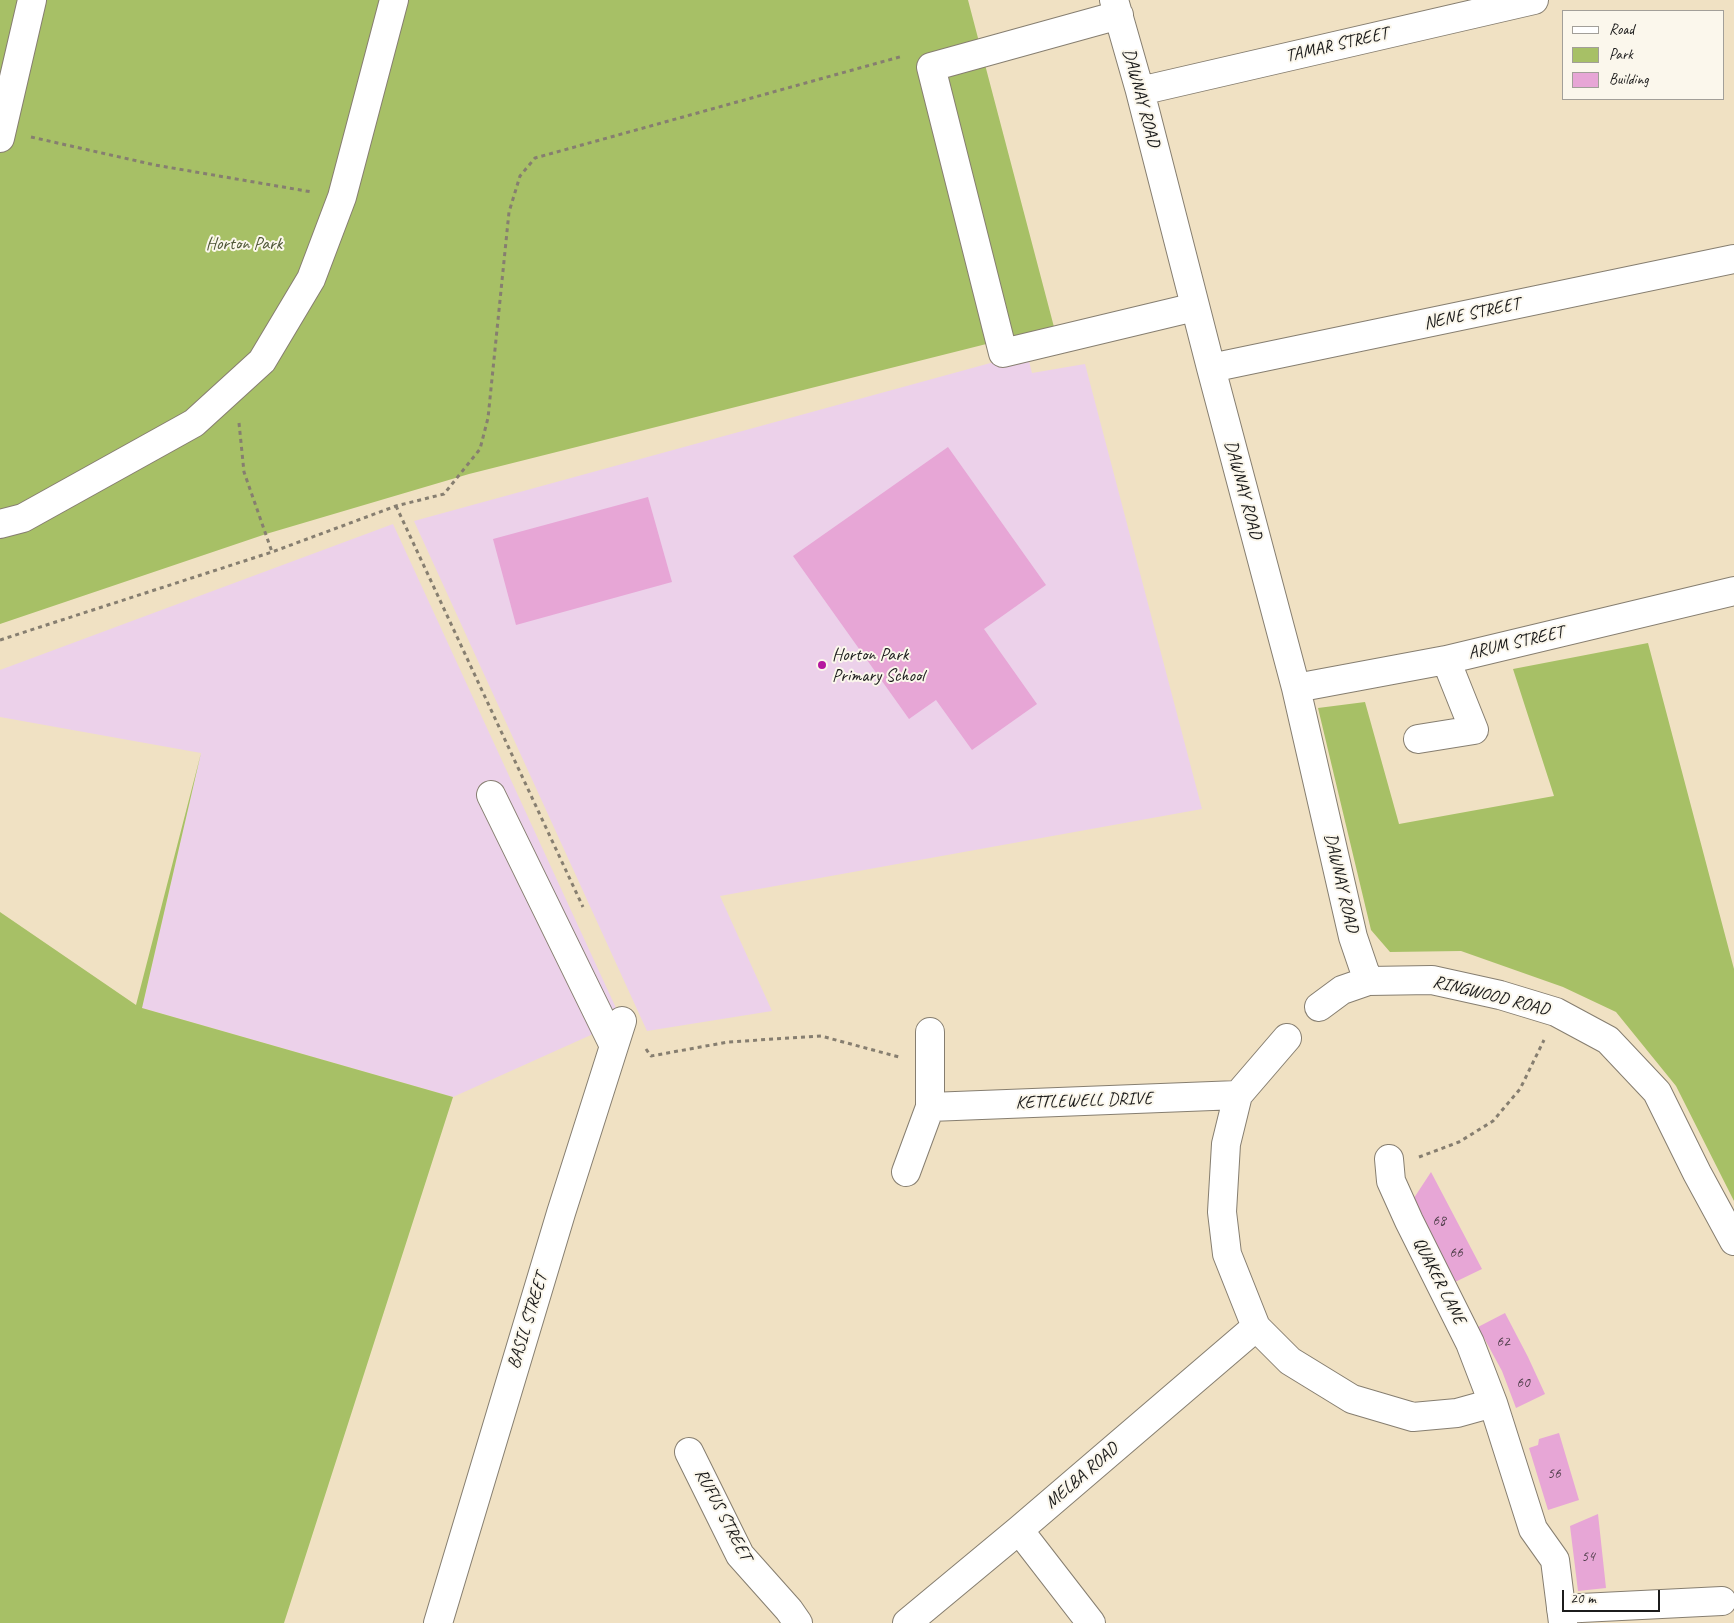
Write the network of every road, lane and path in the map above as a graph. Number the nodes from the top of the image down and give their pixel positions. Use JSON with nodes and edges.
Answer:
{"nodes":[{"id":1,"x":32,"y":0,"type":"edge"},
{"id":2,"x":394,"y":0,"type":"edge"},
{"id":3,"x":1534,"y":0,"type":"edge"},
{"id":4,"x":1116,"y":8,"type":"edge"},
{"id":5,"x":903,"y":56,"type":"dead end"},
{"id":6,"x":1140,"y":91,"type":"junction"},
{"id":7,"x":1,"y":134,"type":"edge"},
{"id":8,"x":342,"y":197,"type":"junction"},
{"id":9,"x":1734,"y":259,"type":"edge"},
{"id":10,"x":1195,"y":307,"type":"junction"},
{"id":11,"x":1211,"y":368,"type":"junction"},
{"id":12,"x":247,"y":375,"type":"junction"},
{"id":13,"x":396,"y":506,"type":"junction"},
{"id":14,"x":0,"y":524,"type":"edge"},
{"id":15,"x":272,"y":552,"type":"junction"},
{"id":16,"x":1734,"y":591,"type":"edge"},
{"id":17,"x":0,"y":640,"type":"edge"},
{"id":18,"x":1446,"y":660,"type":"junction"},
{"id":19,"x":1296,"y":688,"type":"junction"},
{"id":20,"x":1418,"y":739,"type":"dead end"},
{"id":21,"x":491,"y":795,"type":"dead end"},
{"id":22,"x":584,"y":910,"type":"dead end"},
{"id":23,"x":1368,"y":981,"type":"junction"},
{"id":24,"x":1320,"y":1007,"type":"dead end"},
{"id":25,"x":1556,"y":1012,"type":"junction"},
{"id":26,"x":930,"y":1032,"type":"dead end"},
{"id":27,"x":618,"y":1034,"type":"junction"},
{"id":28,"x":1287,"y":1038,"type":"dead end"},
{"id":29,"x":929,"y":1065,"type":"junction"},
{"id":30,"x":1238,"y":1095,"type":"junction"},
{"id":31,"x":930,"y":1107,"type":"junction"},
{"id":32,"x":1389,"y":1159,"type":"joint"},
{"id":33,"x":906,"y":1172,"type":"dead end"},
{"id":34,"x":1734,"y":1241,"type":"edge"},
{"id":35,"x":1256,"y":1327,"type":"junction"},
{"id":36,"x":1493,"y":1403,"type":"junction"},
{"id":37,"x":689,"y":1452,"type":"dead end"},
{"id":38,"x":1019,"y":1530,"type":"junction"},
{"id":39,"x":1722,"y":1601,"type":"dead end"},
{"id":40,"x":1562,"y":1616,"type":"edge"},
{"id":41,"x":438,"y":1623,"type":"edge"},
{"id":42,"x":798,"y":1623,"type":"edge"},
{"id":43,"x":907,"y":1623,"type":"edge"},
{"id":44,"x":1091,"y":1623,"type":"edge"}],
"edges":[{"from":1,"to":7,"type":"street"},
{"from":2,"to":8,"type":"street"},
{"from":3,"to":6,"type":"street","name":"TAMAR STREET"},
{"from":4,"to":6,"type":"street","name":"DAWNAY ROAD"},
{"from":4,"to":10,"type":"street"},
{"from":5,"to":13,"type":"path"},
{"from":6,"to":10,"type":"street","name":"DAWNAY ROAD"},
{"from":7,"to":8,"type":"path"},
{"from":8,"to":12,"type":"street"},
{"from":9,"to":11,"type":"street","name":"NENE STREET"},
{"from":10,"to":11,"type":"street","name":"DAWNAY ROAD"},
{"from":11,"to":19,"type":"street","name":"DAWNAY ROAD"},
{"from":12,"to":14,"type":"street"},
{"from":12,"to":15,"type":"path"},
{"from":13,"to":15,"type":"path"},
{"from":13,"to":22,"type":"path"},
{"from":15,"to":17,"type":"path"},
{"from":16,"to":18,"type":"street","name":"ARUM STREET"},
{"from":18,"to":19,"type":"street","name":"ARUM STREET"},
{"from":18,"to":20,"type":"street"},
{"from":19,"to":23,"type":"street","name":"DAWNAY ROAD"},
{"from":21,"to":27,"type":"street"},
{"from":23,"to":24,"type":"street"},
{"from":23,"to":25,"type":"street","name":"RINGWOOD ROAD"},
{"from":25,"to":32,"type":"path"},
{"from":25,"to":34,"type":"street","name":"RINGWOOD ROAD"},
{"from":26,"to":29,"type":"street"},
{"from":27,"to":29,"type":"path"},
{"from":27,"to":41,"type":"street","name":"BASIL STREET"},
{"from":28,"to":30,"type":"street"},
{"from":29,"to":31,"type":"street"},
{"from":30,"to":31,"type":"street","name":"KETTLEWELL DRIVE"},
{"from":30,"to":35,"type":"street"},
{"from":31,"to":33,"type":"street"},
{"from":32,"to":36,"type":"street","name":"QUAKER LANE"},
{"from":35,"to":36,"type":"street"},
{"from":35,"to":38,"type":"street","name":"MELBA ROAD"},
{"from":36,"to":40,"type":"street","name":"QUAKER LANE"},
{"from":37,"to":42,"type":"street","name":"RUFUS STREET"},
{"from":38,"to":43,"type":"street","name":"MELBA ROAD"},
{"from":38,"to":44,"type":"street"},
{"from":39,"to":40,"type":"street"}]}
